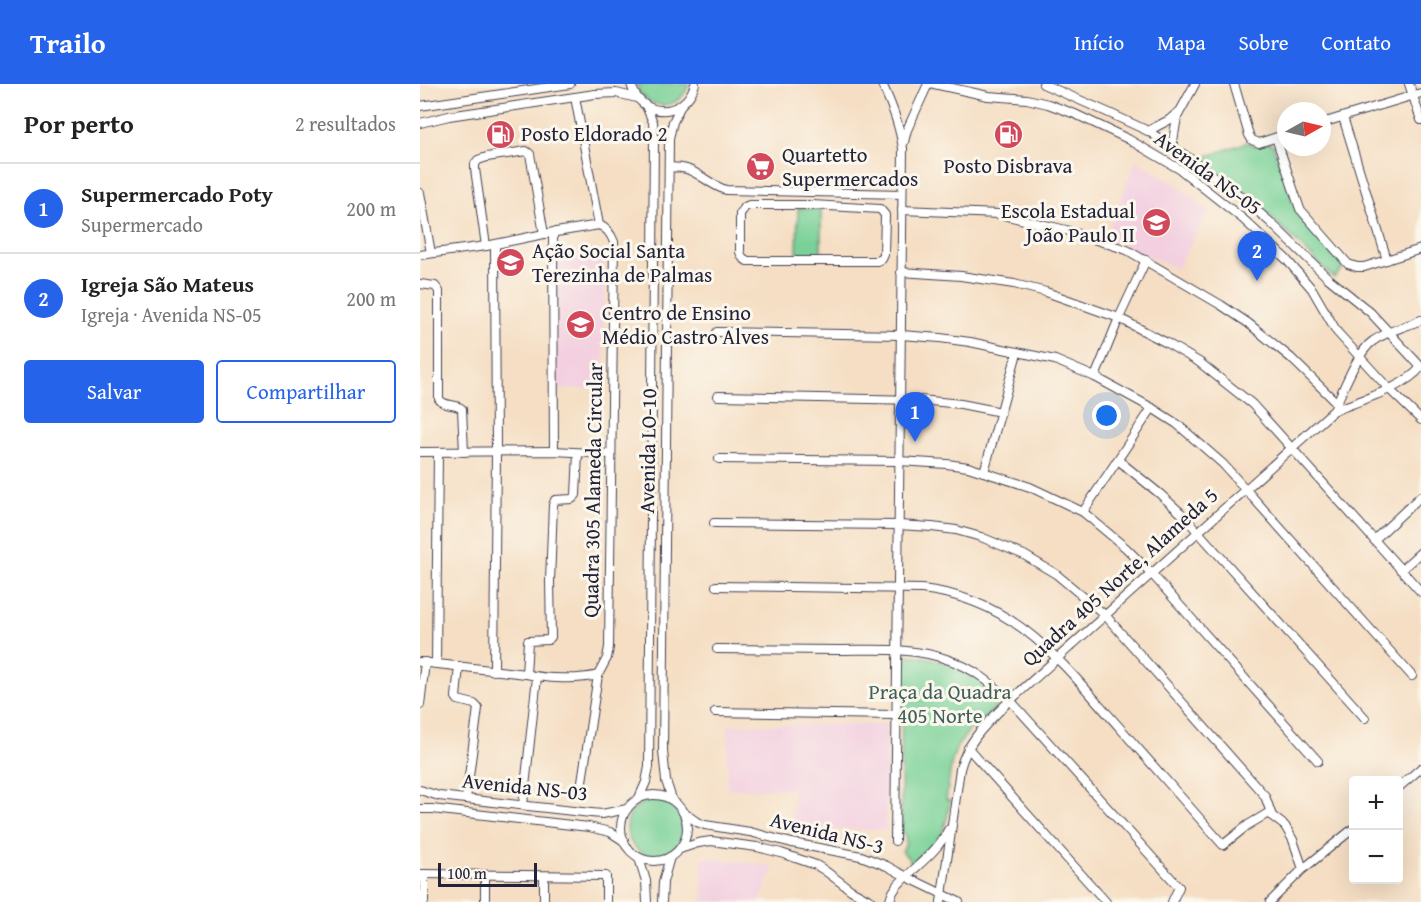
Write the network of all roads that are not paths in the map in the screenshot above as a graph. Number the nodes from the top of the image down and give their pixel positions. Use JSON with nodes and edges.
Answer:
{"nodes":[{"id":1,"x":570,"y":84,"type":"edge"},
{"id":2,"x":631,"y":84,"type":"edge"},
{"id":3,"x":702,"y":84,"type":"edge"},
{"id":4,"x":882,"y":84,"type":"edge"},
{"id":5,"x":928,"y":84,"type":"edge"},
{"id":6,"x":934,"y":84,"type":"edge"},
{"id":7,"x":1044,"y":84,"type":"edge"},
{"id":8,"x":1195,"y":84,"type":"edge"},
{"id":9,"x":1234,"y":84,"type":"edge"},
{"id":10,"x":1409,"y":84,"type":"edge"},
{"id":11,"x":694,"y":87,"type":"edge"},
{"id":12,"x":1417,"y":94,"type":"edge"},
{"id":13,"x":575,"y":97,"type":"junction"},
{"id":14,"x":637,"y":98,"type":"junction"},
{"id":15,"x":681,"y":105,"type":"junction"},
{"id":16,"x":420,"y":106,"type":"edge"},
{"id":17,"x":646,"y":106,"type":"junction"},
{"id":18,"x":1180,"y":110,"type":"junction"},
{"id":19,"x":1343,"y":117,"type":"junction"},
{"id":20,"x":1331,"y":120,"type":"edge"},
{"id":21,"x":1421,"y":120,"type":"edge"},
{"id":22,"x":420,"y":123,"type":"edge"},
{"id":23,"x":1148,"y":131,"type":"junction"},
{"id":24,"x":1276,"y":138,"type":"joint"},
{"id":25,"x":1173,"y":147,"type":"junction"},
{"id":26,"x":903,"y":149,"type":"junction"},
{"id":27,"x":669,"y":167,"type":"junction"},
{"id":28,"x":420,"y":193,"type":"edge"},
{"id":29,"x":812,"y":193,"type":"junction"},
{"id":30,"x":902,"y":194,"type":"junction"},
{"id":31,"x":812,"y":205,"type":"junction"},
{"id":32,"x":902,"y":210,"type":"junction"},
{"id":33,"x":599,"y":225,"type":"junction"},
{"id":34,"x":554,"y":232,"type":"junction"},
{"id":35,"x":544,"y":234,"type":"junction"},
{"id":36,"x":495,"y":245,"type":"junction"},
{"id":37,"x":486,"y":246,"type":"junction"},
{"id":38,"x":1421,"y":249,"type":"edge"},
{"id":39,"x":430,"y":254,"type":"junction"},
{"id":40,"x":420,"y":255,"type":"edge"},
{"id":41,"x":1146,"y":260,"type":"junction"},
{"id":42,"x":1387,"y":260,"type":"junction"},
{"id":43,"x":901,"y":272,"type":"junction"},
{"id":44,"x":420,"y":284,"type":"edge"},
{"id":45,"x":1119,"y":318,"type":"junction"},
{"id":46,"x":1421,"y":320,"type":"edge"},
{"id":47,"x":717,"y":332,"type":"dead end"},
{"id":48,"x":1390,"y":332,"type":"junction"},
{"id":49,"x":900,"y":335,"type":"junction"},
{"id":50,"x":1017,"y":353,"type":"junction"},
{"id":51,"x":1359,"y":357,"type":"junction"},
{"id":52,"x":1421,"y":367,"type":"edge"},
{"id":53,"x":1095,"y":377,"type":"junction"},
{"id":54,"x":1389,"y":389,"type":"junction"},
{"id":55,"x":718,"y":396,"type":"dead end"},
{"id":56,"x":900,"y":399,"type":"junction"},
{"id":57,"x":1335,"y":407,"type":"junction"},
{"id":58,"x":1152,"y":408,"type":"junction"},
{"id":59,"x":1001,"y":412,"type":"junction"},
{"id":60,"x":1421,"y":420,"type":"edge"},
{"id":61,"x":1292,"y":448,"type":"junction"},
{"id":62,"x":420,"y":452,"type":"edge"},
{"id":63,"x":438,"y":452,"type":"junction"},
{"id":64,"x":464,"y":452,"type":"junction"},
{"id":65,"x":496,"y":452,"type":"junction"},
{"id":66,"x":554,"y":452,"type":"junction"},
{"id":67,"x":578,"y":453,"type":"junction"},
{"id":68,"x":611,"y":454,"type":"junction"},
{"id":69,"x":719,"y":459,"type":"dead end"},
{"id":70,"x":899,"y":460,"type":"junction"},
{"id":71,"x":1118,"y":460,"type":"junction"},
{"id":72,"x":984,"y":472,"type":"junction"},
{"id":73,"x":1245,"y":489,"type":"junction"},
{"id":74,"x":1421,"y":496,"type":"edge"},
{"id":75,"x":1083,"y":512,"type":"junction"},
{"id":76,"x":714,"y":523,"type":"dead end"},
{"id":77,"x":898,"y":525,"type":"junction"},
{"id":78,"x":1198,"y":532,"type":"junction"},
{"id":79,"x":1374,"y":540,"type":"junction"},
{"id":80,"x":1421,"y":552,"type":"edge"},
{"id":81,"x":1401,"y":570,"type":"junction"},
{"id":82,"x":1151,"y":573,"type":"junction"},
{"id":83,"x":716,"y":586,"type":"dead end"},
{"id":84,"x":898,"y":588,"type":"junction"},
{"id":85,"x":1421,"y":592,"type":"edge"},
{"id":86,"x":1105,"y":615,"type":"junction"},
{"id":87,"x":717,"y":649,"type":"dead end"},
{"id":88,"x":897,"y":650,"type":"junction"},
{"id":89,"x":1057,"y":658,"type":"junction"},
{"id":90,"x":423,"y":662,"type":"edge"},
{"id":91,"x":436,"y":664,"type":"junction"},
{"id":92,"x":459,"y":666,"type":"junction"},
{"id":93,"x":494,"y":671,"type":"junction"},
{"id":94,"x":526,"y":674,"type":"junction"},
{"id":95,"x":598,"y":675,"type":"junction"},
{"id":96,"x":1412,"y":676,"type":"dead end"},
{"id":97,"x":537,"y":677,"type":"junction"},
{"id":98,"x":1010,"y":700,"type":"junction"},
{"id":99,"x":420,"y":705,"type":"edge"},
{"id":100,"x":715,"y":712,"type":"dead end"},
{"id":101,"x":896,"y":715,"type":"junction"},
{"id":102,"x":1365,"y":718,"type":"dead end"},
{"id":103,"x":968,"y":748,"type":"junction"},
{"id":104,"x":1318,"y":761,"type":"dead end"},
{"id":105,"x":1421,"y":768,"type":"edge"},
{"id":106,"x":1403,"y":784,"type":"edge"},
{"id":107,"x":581,"y":788,"type":"dead end"},
{"id":108,"x":420,"y":790,"type":"edge"},
{"id":109,"x":639,"y":798,"type":"junction"},
{"id":110,"x":466,"y":799,"type":"junction"},
{"id":111,"x":672,"y":799,"type":"junction"},
{"id":112,"x":523,"y":805,"type":"junction"},
{"id":113,"x":420,"y":809,"type":"edge"},
{"id":114,"x":627,"y":809,"type":"junction"},
{"id":115,"x":683,"y":812,"type":"junction"},
{"id":116,"x":1270,"y":812,"type":"junction"},
{"id":117,"x":952,"y":823,"type":"junction"},
{"id":118,"x":1351,"y":830,"type":"edge"},
{"id":119,"x":624,"y":841,"type":"junction"},
{"id":120,"x":895,"y":842,"type":"dead end"},
{"id":121,"x":680,"y":849,"type":"junction"},
{"id":122,"x":670,"y":857,"type":"junction"},
{"id":123,"x":639,"y":858,"type":"junction"},
{"id":124,"x":1303,"y":869,"type":"junction"},
{"id":125,"x":422,"y":874,"type":"edge"},
{"id":126,"x":485,"y":876,"type":"junction"},
{"id":127,"x":544,"y":876,"type":"junction"},
{"id":128,"x":905,"y":876,"type":"junction"},
{"id":129,"x":942,"y":898,"type":"edge"},
{"id":130,"x":423,"y":902,"type":"edge"},
{"id":131,"x":485,"y":902,"type":"edge"},
{"id":132,"x":544,"y":902,"type":"edge"},
{"id":133,"x":606,"y":902,"type":"edge"},
{"id":134,"x":647,"y":902,"type":"edge"},
{"id":135,"x":662,"y":902,"type":"edge"},
{"id":136,"x":873,"y":902,"type":"edge"},
{"id":137,"x":889,"y":902,"type":"edge"},
{"id":138,"x":958,"y":902,"type":"edge"},
{"id":139,"x":1106,"y":902,"type":"edge"},
{"id":140,"x":1172,"y":902,"type":"edge"},
{"id":141,"x":1270,"y":902,"type":"edge"}],
"edges":[{"from":1,"to":16,"type":"street"},
{"from":2,"to":14,"type":"street"},
{"from":3,"to":11,"type":"street"},
{"from":4,"to":26,"type":"street"},
{"from":5,"to":26,"type":"street"},
{"from":6,"to":51,"type":"street","name":"Avenida NS-05"},
{"from":7,"to":23,"type":"street","name":"Avenida NS-05"},
{"from":8,"to":18,"type":"street"},
{"from":9,"to":24,"type":"street"},
{"from":10,"to":12,"type":"street"},
{"from":11,"to":15,"type":"street"},
{"from":12,"to":19,"type":"street"},
{"from":12,"to":21,"type":"street"},
{"from":13,"to":14,"type":"street"},
{"from":13,"to":22,"type":"street"},
{"from":13,"to":33,"type":"street"},
{"from":14,"to":17,"type":"street"},
{"from":15,"to":17,"type":"street"},
{"from":15,"to":27,"type":"street","name":"Avenida LO-10"},
{"from":17,"to":109,"type":"street","name":"Avenida LO-10"},
{"from":18,"to":23,"type":"street"},
{"from":18,"to":25,"type":"street"},
{"from":19,"to":20,"type":"street"},
{"from":19,"to":42,"type":"street"},
{"from":23,"to":25,"type":"street","name":"Avenida NS-05"},
{"from":24,"to":42,"type":"street"},
{"from":25,"to":48,"type":"street","name":"Avenida NS-05"},
{"from":26,"to":30,"type":"street"},
{"from":27,"to":29,"type":"street"},
{"from":27,"to":111,"type":"street","name":"Avenida LO-10"},
{"from":28,"to":39,"type":"street"},
{"from":29,"to":30,"type":"street"},
{"from":29,"to":31,"type":"street"},
{"from":30,"to":32,"type":"street"},
{"from":31,"to":31,"type":"street"},
{"from":32,"to":41,"type":"street"},
{"from":32,"to":43,"type":"street"},
{"from":33,"to":34,"type":"street"},
{"from":33,"to":68,"type":"street","name":"Quadra 305 Alameda Circular"},
{"from":34,"to":35,"type":"street"},
{"from":34,"to":66,"type":"street"},
{"from":35,"to":36,"type":"street"},
{"from":35,"to":37,"type":"street"},
{"from":36,"to":37,"type":"street"},
{"from":36,"to":65,"type":"street"},
{"from":37,"to":39,"type":"street"},
{"from":38,"to":42,"type":"street"},
{"from":39,"to":40,"type":"street"},
{"from":41,"to":45,"type":"street"},
{"from":41,"to":57,"type":"street"},
{"from":43,"to":45,"type":"street"},
{"from":43,"to":49,"type":"street"},
{"from":44,"to":64,"type":"street"},
{"from":45,"to":53,"type":"street"},
{"from":45,"to":61,"type":"street"},
{"from":46,"to":48,"type":"street"},
{"from":47,"to":49,"type":"street"},
{"from":48,"to":51,"type":"street"},
{"from":48,"to":52,"type":"street","name":"Avenida NS-05"},
{"from":49,"to":50,"type":"street"},
{"from":49,"to":56,"type":"street"},
{"from":50,"to":53,"type":"street"},
{"from":50,"to":59,"type":"street"},
{"from":51,"to":54,"type":"street","name":"Avenida NS-05"},
{"from":51,"to":57,"type":"street"},
{"from":52,"to":54,"type":"street"},
{"from":53,"to":58,"type":"street"},
{"from":54,"to":57,"type":"street"},
{"from":54,"to":60,"type":"street","name":"Avenida NS-05"},
{"from":55,"to":56,"type":"street"},
{"from":56,"to":59,"type":"street"},
{"from":56,"to":70,"type":"street"},
{"from":57,"to":61,"type":"street","name":"Quadra 405 Norte, Alameda 5"},
{"from":58,"to":71,"type":"street"},
{"from":58,"to":73,"type":"street"},
{"from":59,"to":72,"type":"street"},
{"from":61,"to":73,"type":"street","name":"Quadra 405 Norte, Alameda 5"},
{"from":61,"to":79,"type":"street"},
{"from":62,"to":63,"type":"street"},
{"from":63,"to":64,"type":"street"},
{"from":63,"to":91,"type":"street"},
{"from":64,"to":65,"type":"street"},
{"from":65,"to":66,"type":"street"},
{"from":65,"to":93,"type":"street"},
{"from":66,"to":67,"type":"street"},
{"from":67,"to":68,"type":"street"},
{"from":67,"to":94,"type":"street"},
{"from":68,"to":95,"type":"street","name":"Quadra 305 Alameda Circular"},
{"from":69,"to":70,"type":"street"},
{"from":70,"to":72,"type":"street"},
{"from":70,"to":77,"type":"street"},
{"from":71,"to":75,"type":"street"},
{"from":71,"to":78,"type":"street"},
{"from":72,"to":75,"type":"street"},
{"from":73,"to":78,"type":"street","name":"Quadra 405 Norte, Alameda 5"},
{"from":73,"to":96,"type":"street"},
{"from":74,"to":79,"type":"street"},
{"from":75,"to":82,"type":"street"},
{"from":76,"to":77,"type":"street"},
{"from":77,"to":84,"type":"street"},
{"from":77,"to":86,"type":"street"},
{"from":78,"to":82,"type":"street","name":"Quadra 405 Norte, Alameda 5"},
{"from":78,"to":102,"type":"street"},
{"from":79,"to":81,"type":"street"},
{"from":80,"to":81,"type":"street"},
{"from":81,"to":85,"type":"street"},
{"from":82,"to":86,"type":"street","name":"Quadra 405 Norte, Alameda 5"},
{"from":82,"to":104,"type":"street"},
{"from":83,"to":84,"type":"street"},
{"from":84,"to":88,"type":"street"},
{"from":84,"to":89,"type":"street"},
{"from":86,"to":89,"type":"street","name":"Quadra 405 Norte, Alameda 5"},
{"from":86,"to":116,"type":"street"},
{"from":87,"to":88,"type":"street"},
{"from":88,"to":98,"type":"street"},
{"from":88,"to":101,"type":"street"},
{"from":89,"to":98,"type":"street","name":"Quadra 405 Norte, Alameda 5"},
{"from":89,"to":116,"type":"street"},
{"from":90,"to":91,"type":"street"},
{"from":90,"to":99,"type":"street"},
{"from":91,"to":92,"type":"street"},
{"from":92,"to":93,"type":"street"},
{"from":92,"to":110,"type":"street"},
{"from":93,"to":94,"type":"street"},
{"from":94,"to":97,"type":"street"},
{"from":95,"to":97,"type":"street"},
{"from":95,"to":107,"type":"street","name":"Quadra 305 Alameda Circular"},
{"from":97,"to":112,"type":"street"},
{"from":98,"to":103,"type":"street","name":"Quadra 405 Norte, Alameda 5"},
{"from":98,"to":140,"type":"street"},
{"from":100,"to":101,"type":"street"},
{"from":101,"to":120,"type":"street"},
{"from":103,"to":117,"type":"street","name":"Quadra 405 Norte, Alameda 5"},
{"from":103,"to":139,"type":"street"},
{"from":105,"to":106,"type":"street"},
{"from":108,"to":110,"type":"street","name":"Avenida NS-03"},
{"from":109,"to":111,"type":"street"},
{"from":109,"to":114,"type":"street"},
{"from":110,"to":112,"type":"street","name":"Avenida NS-03"},
{"from":111,"to":115,"type":"street","name":"Avenida NS-3"},
{"from":112,"to":114,"type":"street","name":"Avenida NS-03"},
{"from":113,"to":119,"type":"street","name":"Avenida NS-03"},
{"from":114,"to":119,"type":"street"},
{"from":115,"to":121,"type":"street"},
{"from":115,"to":128,"type":"street","name":"Avenida NS-3"},
{"from":116,"to":124,"type":"street"},
{"from":117,"to":128,"type":"street","name":"Quadra 405 Norte, Alameda 5"},
{"from":117,"to":129,"type":"street","name":"Quadra 405 Norte, Alameda 5"},
{"from":118,"to":124,"type":"street"},
{"from":119,"to":123,"type":"street"},
{"from":121,"to":122,"type":"street","name":"Avenida NS-3"},
{"from":121,"to":136,"type":"street","name":"Avenida NS-3"},
{"from":122,"to":123,"type":"street"},
{"from":122,"to":135,"type":"street"},
{"from":123,"to":134,"type":"street"},
{"from":124,"to":141,"type":"street"},
{"from":125,"to":126,"type":"street"},
{"from":125,"to":130,"type":"street"},
{"from":126,"to":127,"type":"street"},
{"from":126,"to":131,"type":"street"},
{"from":127,"to":132,"type":"street"},
{"from":127,"to":133,"type":"street"},
{"from":128,"to":129,"type":"street","name":"Avenida NS-3"},
{"from":128,"to":137,"type":"street","name":"Quadra 405 Norte, Alameda 5"},
{"from":129,"to":138,"type":"street","name":"Avenida NS-3"}]}
